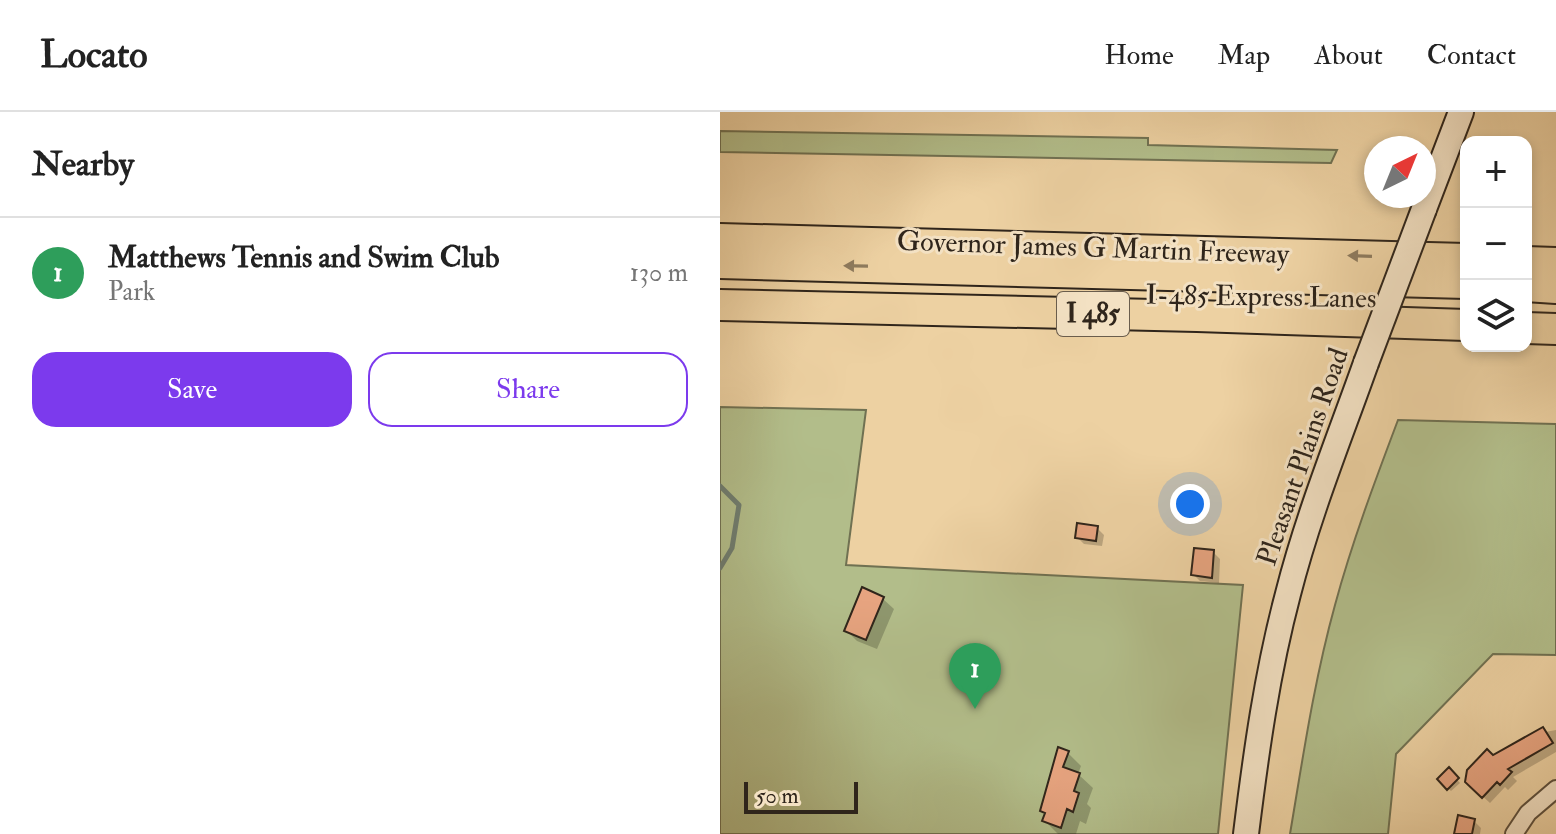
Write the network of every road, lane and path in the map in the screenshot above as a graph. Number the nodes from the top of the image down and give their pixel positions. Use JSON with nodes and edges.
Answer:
{"nodes":[{"id":1,"x":1461,"y":112,"type":"edge"},
{"id":2,"x":720,"y":239,"type":"edge"},
{"id":3,"x":861,"y":242,"type":"junction"},
{"id":4,"x":1460,"y":259,"type":"edge"},
{"id":5,"x":720,"y":261,"type":"edge"},
{"id":6,"x":1532,"y":262,"type":"edge"},
{"id":7,"x":1556,"y":263,"type":"edge"},
{"id":8,"x":1460,"y":283,"type":"edge"},
{"id":9,"x":720,"y":285,"type":"edge"},
{"id":10,"x":1532,"y":286,"type":"edge"},
{"id":11,"x":1556,"y":288,"type":"edge"},
{"id":12,"x":1267,"y":297,"type":"junction"},
{"id":13,"x":1460,"y":304,"type":"edge"},
{"id":14,"x":720,"y":305,"type":"edge"},
{"id":15,"x":1532,"y":307,"type":"edge"},
{"id":16,"x":1556,"y":308,"type":"edge"},
{"id":17,"x":1460,"y":323,"type":"edge"},
{"id":18,"x":1460,"y":324,"type":"edge"},
{"id":19,"x":1532,"y":328,"type":"edge"},
{"id":20,"x":1556,"y":329,"type":"edge"},
{"id":21,"x":1556,"y":789,"type":"edge"},
{"id":22,"x":1246,"y":834,"type":"edge"},
{"id":23,"x":1514,"y":834,"type":"edge"}],
"edges":[{"from":1,"to":22,"type":"street","name":"Pleasant Plains Road","bridge":true},
{"from":2,"to":3,"type":"highway","name":"Governor James G Martin Freeway"},
{"from":4,"to":3,"type":"highway","name":"Governor James G Martin Freeway","one_way":true},
{"from":3,"to":5,"type":"highway"},
{"from":8,"to":5,"type":"highway","name":"I-485 Express Lanes","number":"I 485","one_way":true},
{"from":6,"to":7,"type":"highway"},
{"from":9,"to":12,"type":"highway","name":"I-485 Express Lanes","number":"I 485"},
{"from":10,"to":11,"type":"highway"},
{"from":12,"to":13,"type":"highway","name":"I-485 Express Lanes","number":"I 485"},
{"from":12,"to":17,"type":"highway"},
{"from":14,"to":18,"type":"highway","number":"I 485"},
{"from":15,"to":16,"type":"highway"},
{"from":19,"to":20,"type":"highway"},
{"from":21,"to":23,"type":"street"}]}
